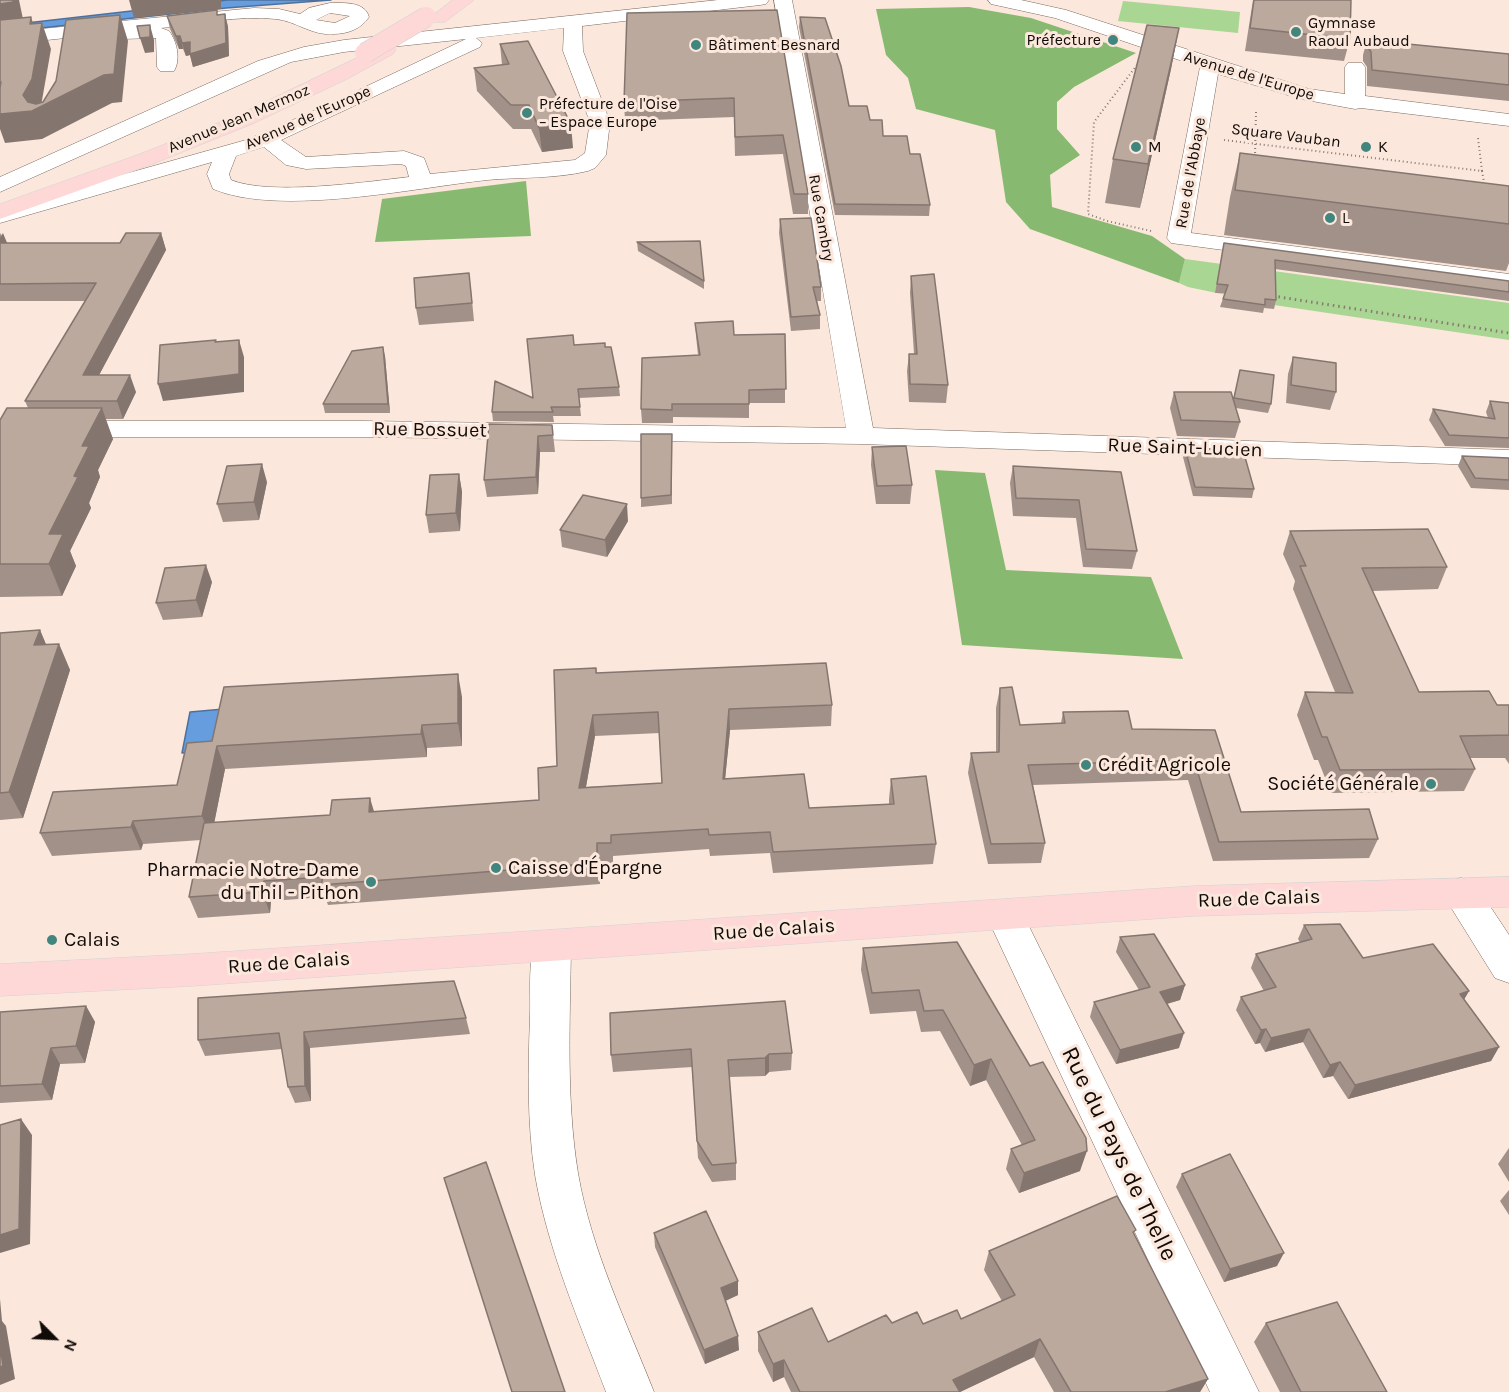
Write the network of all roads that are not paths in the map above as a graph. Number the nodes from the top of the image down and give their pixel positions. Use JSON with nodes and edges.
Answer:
{"nodes":[{"id":1,"x":450,"y":0,"type":"edge"},
{"id":2,"x":465,"y":0,"type":"edge"},
{"id":3,"x":760,"y":0,"type":"edge"},
{"id":4,"x":783,"y":0,"type":"edge"},
{"id":5,"x":997,"y":0,"type":"edge"},
{"id":6,"x":606,"y":1,"type":"edge"},
{"id":7,"x":710,"y":7,"type":"junction"},
{"id":8,"x":433,"y":17,"type":"junction"},
{"id":9,"x":309,"y":23,"type":"junction"},
{"id":10,"x":573,"y":23,"type":"junction"},
{"id":11,"x":112,"y":24,"type":"junction"},
{"id":12,"x":541,"y":26,"type":"junction"},
{"id":13,"x":423,"y":38,"type":"junction"},
{"id":14,"x":0,"y":39,"type":"edge"},
{"id":15,"x":375,"y":48,"type":"junction"},
{"id":16,"x":448,"y":52,"type":"junction"},
{"id":17,"x":287,"y":57,"type":"junction"},
{"id":18,"x":1210,"y":64,"type":"junction"},
{"id":19,"x":167,"y":66,"type":"dead end"},
{"id":20,"x":1355,"y":67,"type":"dead end"},
{"id":21,"x":1355,"y":103,"type":"junction"},
{"id":22,"x":1509,"y":120,"type":"edge"},
{"id":23,"x":267,"y":139,"type":"junction"},
{"id":24,"x":226,"y":153,"type":"junction"},
{"id":25,"x":421,"y":181,"type":"junction"},
{"id":26,"x":0,"y":185,"type":"edge"},
{"id":27,"x":0,"y":203,"type":"edge"},
{"id":28,"x":0,"y":212,"type":"edge"},
{"id":29,"x":0,"y":216,"type":"edge"},
{"id":30,"x":1509,"y":281,"type":"edge"},
{"id":31,"x":0,"y":429,"type":"edge"},
{"id":32,"x":861,"y":436,"type":"junction"},
{"id":33,"x":1509,"y":458,"type":"edge"},
{"id":34,"x":1509,"y":892,"type":"edge"},
{"id":35,"x":1461,"y":893,"type":"junction"},
{"id":36,"x":1005,"y":915,"type":"junction"},
{"id":37,"x":552,"y":946,"type":"junction"},
{"id":38,"x":1509,"y":967,"type":"edge"},
{"id":39,"x":39,"y":979,"type":"junction"},
{"id":40,"x":0,"y":980,"type":"edge"},
{"id":41,"x":0,"y":986,"type":"edge"},
{"id":42,"x":630,"y":1392,"type":"edge"},
{"id":43,"x":1235,"y":1392,"type":"edge"}],
"edges":[{"from":1,"to":8,"type":"main road","name":"Avenue Jean Mermoz"},
{"from":2,"to":8,"type":"main road","name":"Avenue Jean Mermoz"},
{"from":3,"to":7,"type":"street","name":"Avenue de l'Europe"},
{"from":4,"to":32,"type":"street","name":"Rue Cambry"},
{"from":5,"to":18,"type":"street","name":"Avenue de l'Europe"},
{"from":6,"to":7,"type":"street"},
{"from":7,"to":10,"type":"street","name":"Avenue de l'Europe"},
{"from":8,"to":15,"type":"main road","name":"Avenue Jean Mermoz","bridge":true},
{"from":9,"to":11,"type":"street"},
{"from":9,"to":15,"type":"street"},
{"from":9,"to":17,"type":"street"},
{"from":10,"to":12,"type":"street","name":"Avenue de l'Europe"},
{"from":10,"to":25,"type":"street"},
{"from":11,"to":14,"type":"street"},
{"from":11,"to":19,"type":"street"},
{"from":12,"to":13,"type":"street","name":"Avenue de l'Europe"},
{"from":12,"to":16,"type":"street","name":"Avenue de l'Europe"},
{"from":13,"to":15,"type":"street","name":"Avenue de l'Europe"},
{"from":13,"to":16,"type":"street"},
{"from":15,"to":17,"type":"street","name":"Avenue de l'Europe"},
{"from":15,"to":27,"type":"main road","name":"Avenue Jean Mermoz"},
{"from":15,"to":28,"type":"main road","name":"Avenue Jean Mermoz"},
{"from":16,"to":23,"type":"street","name":"Avenue de l'Europe"},
{"from":17,"to":26,"type":"street","name":"Avenue de l'Europe"},
{"from":18,"to":21,"type":"street","name":"Avenue de l'Europe"},
{"from":18,"to":30,"type":"street","name":"Rue de l'Abbaye"},
{"from":20,"to":21,"type":"street"},
{"from":21,"to":22,"type":"street","name":"Avenue de l'Europe"},
{"from":23,"to":24,"type":"street","name":"Avenue de l'Europe"},
{"from":23,"to":25,"type":"street"},
{"from":24,"to":25,"type":"street"},
{"from":24,"to":29,"type":"street","name":"Avenue de l'Europe"},
{"from":31,"to":32,"type":"street","name":"Rue Bossuet"},
{"from":32,"to":33,"type":"street","name":"Rue Saint-Lucien"},
{"from":34,"to":35,"type":"main road","name":"Rue de Calais"},
{"from":35,"to":36,"type":"main road","name":"Rue de Calais"},
{"from":35,"to":38,"type":"street"},
{"from":36,"to":37,"type":"main road","name":"Rue de Calais"},
{"from":36,"to":43,"type":"street","name":"Rue du Pays de Thelle"},
{"from":37,"to":39,"type":"main road","name":"Rue de Calais"},
{"from":37,"to":42,"type":"street"},
{"from":39,"to":40,"type":"main road","name":"Rue de Calais"},
{"from":39,"to":41,"type":"main road","name":"Rue de Calais"}]}
